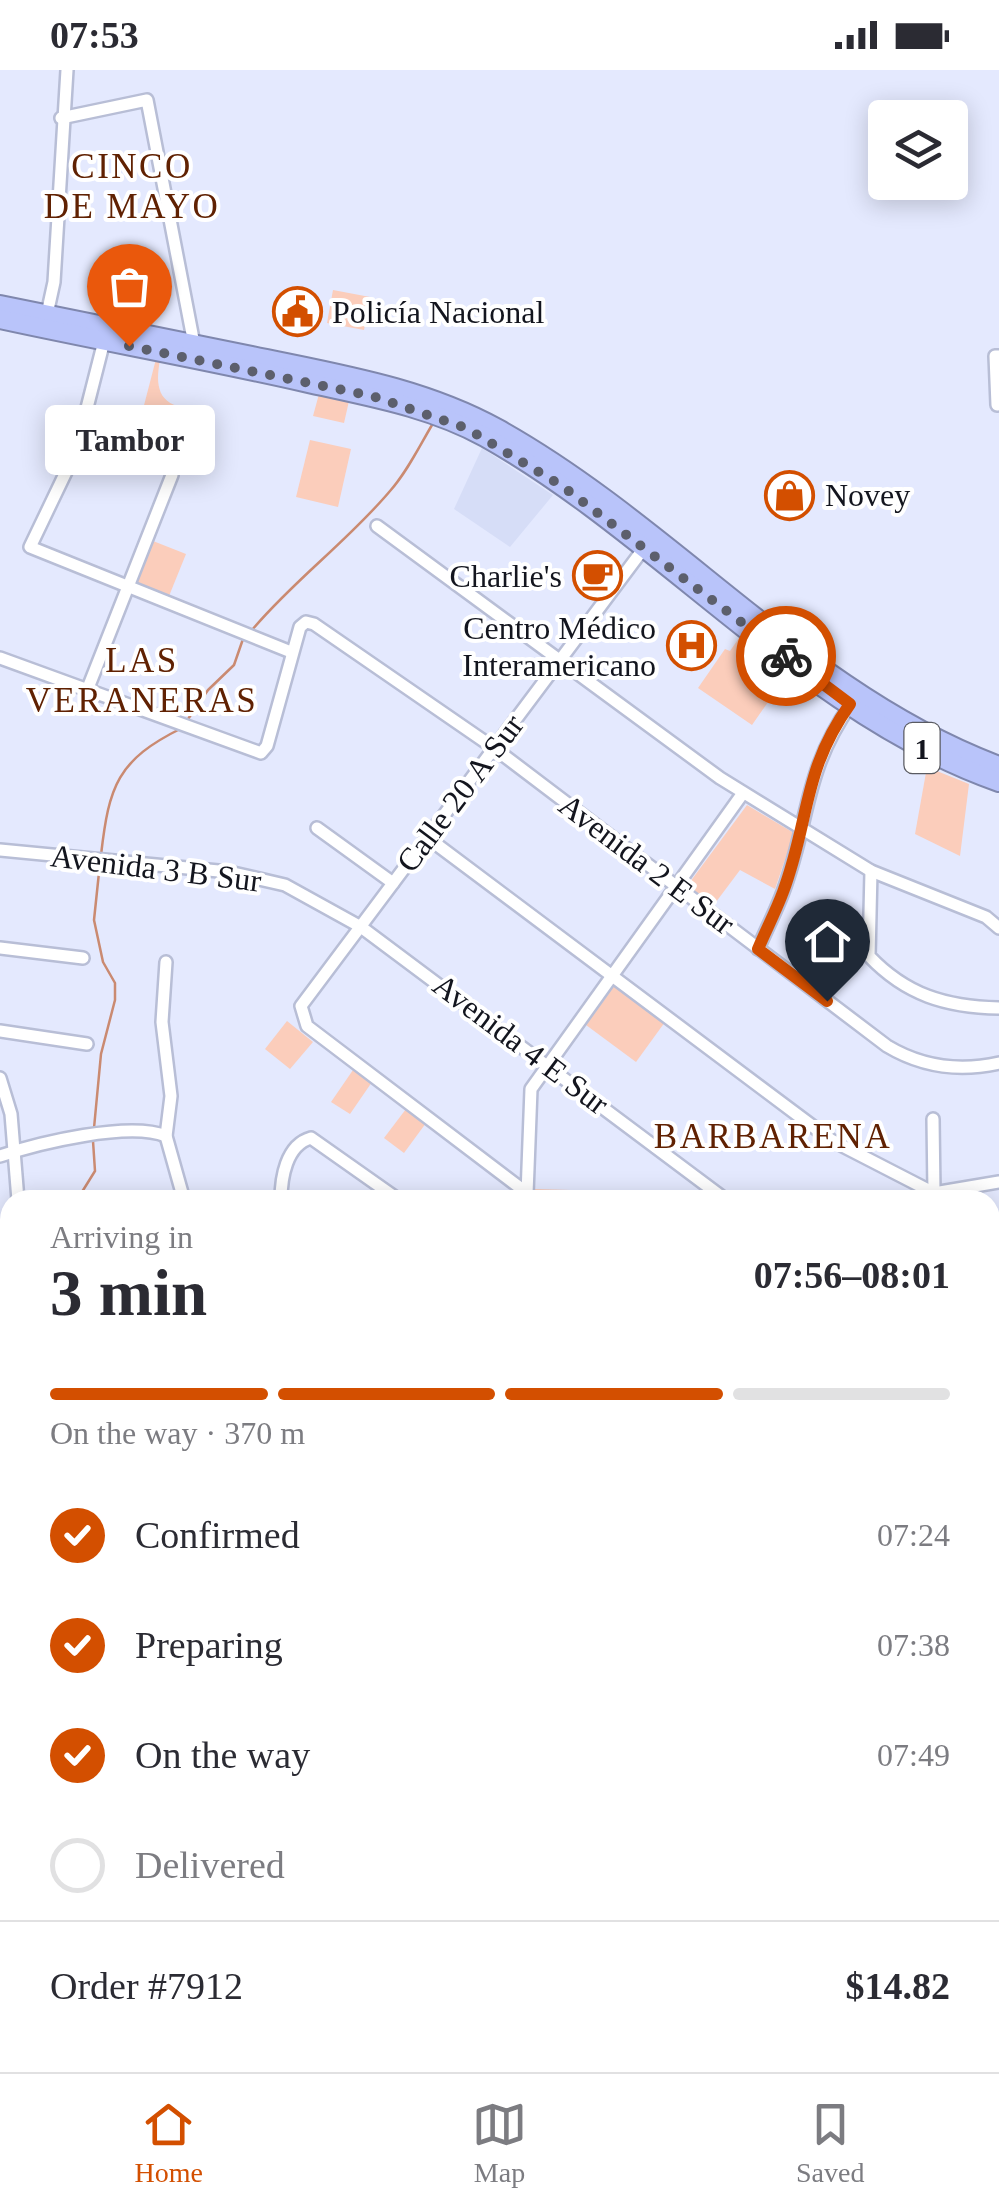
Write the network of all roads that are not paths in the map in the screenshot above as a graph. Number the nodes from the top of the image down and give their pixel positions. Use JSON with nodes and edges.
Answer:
{"nodes":[{"id":1,"x":68,"y":70,"type":"edge"},
{"id":2,"x":61,"y":118,"type":"junction"},
{"id":3,"x":0,"y":305,"type":"edge"},
{"id":4,"x":47,"y":314,"type":"junction"},
{"id":5,"x":0,"y":317,"type":"edge"},
{"id":6,"x":104,"y":341,"type":"junction"},
{"id":7,"x":194,"y":344,"type":"junction"},
{"id":8,"x":129,"y":346,"type":"junction"},
{"id":9,"x":999,"y":356,"type":"edge"},
{"id":10,"x":997,"y":405,"type":"edge"},
{"id":11,"x":172,"y":475,"type":"dead end"},
{"id":12,"x":377,"y":526,"type":"dead end"},
{"id":13,"x":648,"y":543,"type":"junction"},
{"id":14,"x":126,"y":588,"type":"junction"},
{"id":15,"x":290,"y":652,"type":"junction"},
{"id":16,"x":0,"y":658,"type":"edge"},
{"id":17,"x":561,"y":658,"type":"junction"},
{"id":18,"x":88,"y":688,"type":"junction"},
{"id":19,"x":850,"y":704,"type":"junction"},
{"id":20,"x":494,"y":748,"type":"junction"},
{"id":21,"x":995,"y":776,"type":"edge"},
{"id":22,"x":744,"y":792,"type":"junction"},
{"id":23,"x":316,"y":828,"type":"dead end"},
{"id":24,"x":800,"y":829,"type":"junction"},
{"id":25,"x":428,"y":838,"type":"junction"},
{"id":26,"x":0,"y":850,"type":"edge"},
{"id":27,"x":872,"y":871,"type":"junction"},
{"id":28,"x":393,"y":883,"type":"junction"},
{"id":29,"x":678,"y":886,"type":"junction"},
{"id":30,"x":362,"y":927,"type":"junction"},
{"id":31,"x":999,"y":928,"type":"edge"},
{"id":32,"x":0,"y":948,"type":"edge"},
{"id":33,"x":758,"y":949,"type":"junction"},
{"id":34,"x":83,"y":958,"type":"dead end"},
{"id":35,"x":166,"y":962,"type":"dead end"},
{"id":36,"x":612,"y":975,"type":"junction"},
{"id":37,"x":999,"y":1008,"type":"edge"},
{"id":38,"x":0,"y":1032,"type":"edge"},
{"id":39,"x":87,"y":1044,"type":"dead end"},
{"id":40,"x":999,"y":1062,"type":"edge"},
{"id":41,"x":548,"y":1063,"type":"junction"},
{"id":42,"x":0,"y":1078,"type":"edge"},
{"id":43,"x":933,"y":1119,"type":"dead end"},
{"id":44,"x":166,"y":1136,"type":"junction"},
{"id":45,"x":6,"y":1154,"type":"edge"},
{"id":46,"x":999,"y":1182,"type":"edge"},
{"id":47,"x":15,"y":1190,"type":"edge"},
{"id":48,"x":181,"y":1190,"type":"edge"},
{"id":49,"x":282,"y":1190,"type":"edge"},
{"id":50,"x":384,"y":1190,"type":"edge"},
{"id":51,"x":518,"y":1190,"type":"edge"},
{"id":52,"x":526,"y":1190,"type":"edge"},
{"id":53,"x":713,"y":1190,"type":"edge"},
{"id":54,"x":930,"y":1190,"type":"edge"},
{"id":55,"x":934,"y":1190,"type":"edge"},
{"id":56,"x":947,"y":1190,"type":"edge"}],
"edges":[{"from":1,"to":2,"type":"street"},
{"from":2,"to":4,"type":"street"},
{"from":2,"to":7,"type":"street"},
{"from":3,"to":4,"type":"highway","number":"1"},
{"from":4,"to":5,"type":"highway"},
{"from":4,"to":7,"type":"highway","number":"1"},
{"from":4,"to":8,"type":"highway"},
{"from":5,"to":6,"type":"highway","number":"1"},
{"from":6,"to":8,"type":"highway","number":"1"},
{"from":6,"to":14,"type":"street"},
{"from":7,"to":13,"type":"highway","number":"1"},
{"from":8,"to":13,"type":"highway","number":"1"},
{"from":9,"to":10,"type":"street"},
{"from":11,"to":14,"type":"street"},
{"from":12,"to":17,"type":"street"},
{"from":13,"to":17,"type":"street","name":"Calle 20 A Sur"},
{"from":13,"to":19,"type":"highway","number":"1"},
{"from":13,"to":21,"type":"highway","number":"1"},
{"from":14,"to":15,"type":"street"},
{"from":14,"to":18,"type":"street"},
{"from":15,"to":18,"type":"street"},
{"from":15,"to":20,"type":"street","name":"Avenida 2 E Sur"},
{"from":16,"to":18,"type":"street"},
{"from":17,"to":20,"type":"street","name":"Calle 20 A Sur"},
{"from":17,"to":22,"type":"street"},
{"from":19,"to":21,"type":"highway","number":"1"},
{"from":19,"to":24,"type":"street"},
{"from":20,"to":25,"type":"street","name":"Calle 20 A Sur"},
{"from":20,"to":29,"type":"street","name":"Avenida 2 E Sur"},
{"from":22,"to":24,"type":"street"},
{"from":22,"to":29,"type":"street"},
{"from":23,"to":28,"type":"street"},
{"from":24,"to":27,"type":"street"},
{"from":24,"to":33,"type":"street"},
{"from":25,"to":28,"type":"street","name":"Calle 20 A Sur"},
{"from":25,"to":36,"type":"street"},
{"from":26,"to":30,"type":"street","name":"Avenida 3 B Sur"},
{"from":27,"to":31,"type":"street"},
{"from":27,"to":37,"type":"street"},
{"from":28,"to":30,"type":"street","name":"Calle 20 A Sur"},
{"from":29,"to":33,"type":"street","name":"Avenida 2 E Sur"},
{"from":29,"to":36,"type":"street"},
{"from":30,"to":41,"type":"street","name":"Avenida 4 E Sur"},
{"from":30,"to":51,"type":"street","name":"Calle 20 A Sur"},
{"from":32,"to":34,"type":"street"},
{"from":33,"to":40,"type":"street","name":"Avenida 2 E Sur"},
{"from":35,"to":44,"type":"street"},
{"from":36,"to":41,"type":"street"},
{"from":36,"to":54,"type":"street"},
{"from":38,"to":39,"type":"street"},
{"from":41,"to":52,"type":"street"},
{"from":41,"to":53,"type":"street","name":"Avenida 4 E Sur"},
{"from":42,"to":45,"type":"street"},
{"from":43,"to":55,"type":"street"},
{"from":44,"to":45,"type":"street"},
{"from":44,"to":48,"type":"street"},
{"from":45,"to":47,"type":"street"},
{"from":46,"to":56,"type":"street"},
{"from":49,"to":50,"type":"street"}]}
